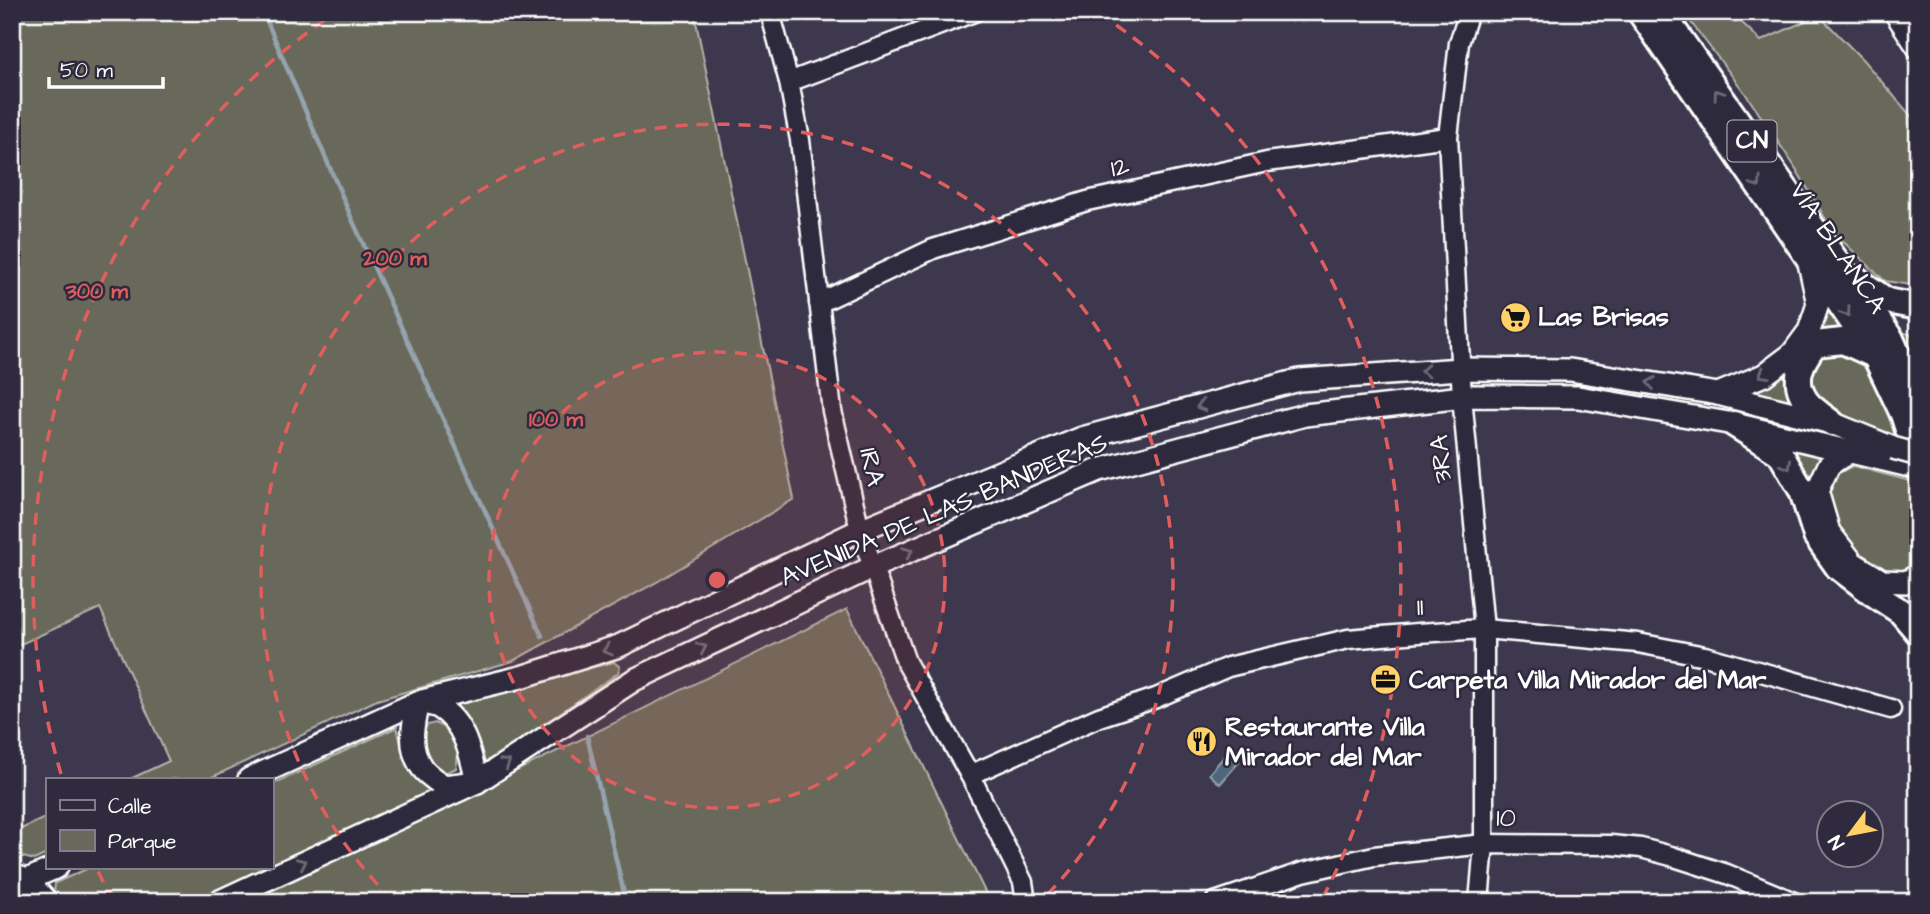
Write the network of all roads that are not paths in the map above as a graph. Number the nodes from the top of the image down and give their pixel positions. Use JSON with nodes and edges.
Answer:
{"nodes":[{"id":1,"x":770,"y":12,"type":"edge"},
{"id":2,"x":974,"y":12,"type":"edge"},
{"id":3,"x":1469,"y":12,"type":"edge"},
{"id":4,"x":1640,"y":12,"type":"edge"},
{"id":5,"x":1661,"y":12,"type":"edge"},
{"id":6,"x":1893,"y":12,"type":"edge"},
{"id":7,"x":1918,"y":50,"type":"edge"},
{"id":8,"x":789,"y":82,"type":"junction"},
{"id":9,"x":1448,"y":137,"type":"junction"},
{"id":10,"x":1808,"y":256,"type":"junction"},
{"id":11,"x":1842,"y":270,"type":"junction"},
{"id":12,"x":819,"y":303,"type":"junction"},
{"id":13,"x":1918,"y":307,"type":"edge"},
{"id":14,"x":1875,"y":355,"type":"junction"},
{"id":15,"x":1461,"y":369,"type":"junction"},
{"id":16,"x":1718,"y":394,"type":"junction"},
{"id":17,"x":1462,"y":397,"type":"junction"},
{"id":18,"x":1918,"y":400,"type":"edge"},
{"id":19,"x":1832,"y":423,"type":"junction"},
{"id":20,"x":1734,"y":424,"type":"junction"},
{"id":21,"x":1849,"y":452,"type":"junction"},
{"id":22,"x":1909,"y":459,"type":"edge"},
{"id":23,"x":860,"y":530,"type":"junction"},
{"id":24,"x":873,"y":566,"type":"junction"},
{"id":25,"x":1918,"y":575,"type":"edge"},
{"id":26,"x":1484,"y":629,"type":"junction"},
{"id":27,"x":1918,"y":632,"type":"edge"},
{"id":28,"x":418,"y":702,"type":"junction"},
{"id":29,"x":1891,"y":709,"type":"dead end"},
{"id":30,"x":970,"y":775,"type":"junction"},
{"id":31,"x":251,"y":778,"type":"edge"},
{"id":32,"x":477,"y":782,"type":"junction"},
{"id":33,"x":1484,"y":844,"type":"junction"},
{"id":34,"x":50,"y":869,"type":"edge"},
{"id":35,"x":20,"y":877,"type":"edge"},
{"id":36,"x":47,"y":902,"type":"edge"},
{"id":37,"x":218,"y":902,"type":"edge"},
{"id":38,"x":1026,"y":902,"type":"edge"},
{"id":39,"x":1215,"y":902,"type":"edge"},
{"id":40,"x":1479,"y":902,"type":"edge"},
{"id":41,"x":1794,"y":902,"type":"edge"}],
"edges":[{"from":1,"to":8,"type":"street","name":"1RA"},
{"from":2,"to":8,"type":"street"},
{"from":3,"to":9,"type":"street","name":"3RA"},
{"from":4,"to":10,"type":"highway","name":"VÍA BLANCA","number":"CN","one_way":true},
{"from":11,"to":5,"type":"highway","name":"VÍA BLANCA","number":"CN","one_way":true},
{"from":6,"to":7,"type":"street"},
{"from":8,"to":12,"type":"street","name":"1RA"},
{"from":9,"to":12,"type":"street","name":"12"},
{"from":9,"to":15,"type":"street","name":"3RA"},
{"from":10,"to":14,"type":"highway","name":"VÍA BLANCA","number":"CN","one_way":true},
{"from":10,"to":16,"type":"main road","one_way":true},
{"from":11,"to":13,"type":"highway"},
{"from":11,"to":18,"type":"highway","name":"VÍA BLANCA","number":"CN"},
{"from":12,"to":23,"type":"street","name":"1RA"},
{"from":14,"to":19,"type":"highway"},
{"from":14,"to":22,"type":"highway","name":"VÍA BLANCA","number":"CN"},
{"from":16,"to":15,"type":"main road","name":"AVENIDA DE LAS BANDERAS","one_way":true},
{"from":15,"to":17,"type":"street","name":"3RA"},
{"from":15,"to":23,"type":"main road","name":"AVENIDA DE LAS BANDERAS","one_way":true},
{"from":16,"to":19,"type":"main road","name":"AVENIDA DE LAS BANDERAS"},
{"from":17,"to":20,"type":"main road","name":"AVENIDA DE LAS BANDERAS"},
{"from":24,"to":17,"type":"main road","name":"AVENIDA DE LAS BANDERAS","one_way":true},
{"from":17,"to":26,"type":"street","name":"3RA"},
{"from":19,"to":22,"type":"main road","name":"AVENIDA DE LAS BANDERAS"},
{"from":20,"to":21,"type":"main road","name":"AVENIDA DE LAS BANDERAS"},
{"from":20,"to":27,"type":"highway","one_way":true},
{"from":21,"to":22,"type":"main road","name":"AVENIDA DE LAS BANDERAS"},
{"from":21,"to":25,"type":"main road"},
{"from":23,"to":24,"type":"street","name":"1RA"},
{"from":23,"to":28,"type":"main road","name":"AVENIDA DE LAS BANDERAS","one_way":true},
{"from":24,"to":30,"type":"street","name":"1RA"},
{"from":32,"to":24,"type":"main road","name":"AVENIDA DE LAS BANDERAS","one_way":true},
{"from":26,"to":29,"type":"street","name":"11"},
{"from":26,"to":30,"type":"street","name":"11"},
{"from":26,"to":33,"type":"street","name":"3RA"},
{"from":28,"to":31,"type":"main road","name":"AVENIDA DE LAS BANDERAS"},
{"from":28,"to":32,"type":"main road"},
{"from":28,"to":32,"type":"main road"},
{"from":30,"to":38,"type":"street","name":"1RA"},
{"from":37,"to":32,"type":"main road","name":"AVENIDA DE LAS BANDERAS","one_way":true},
{"from":33,"to":39,"type":"street","name":"10"},
{"from":33,"to":40,"type":"street","name":"3RA"},
{"from":33,"to":41,"type":"street","name":"10"},
{"from":34,"to":35,"type":"main road"},
{"from":35,"to":36,"type":"main road"}]}
